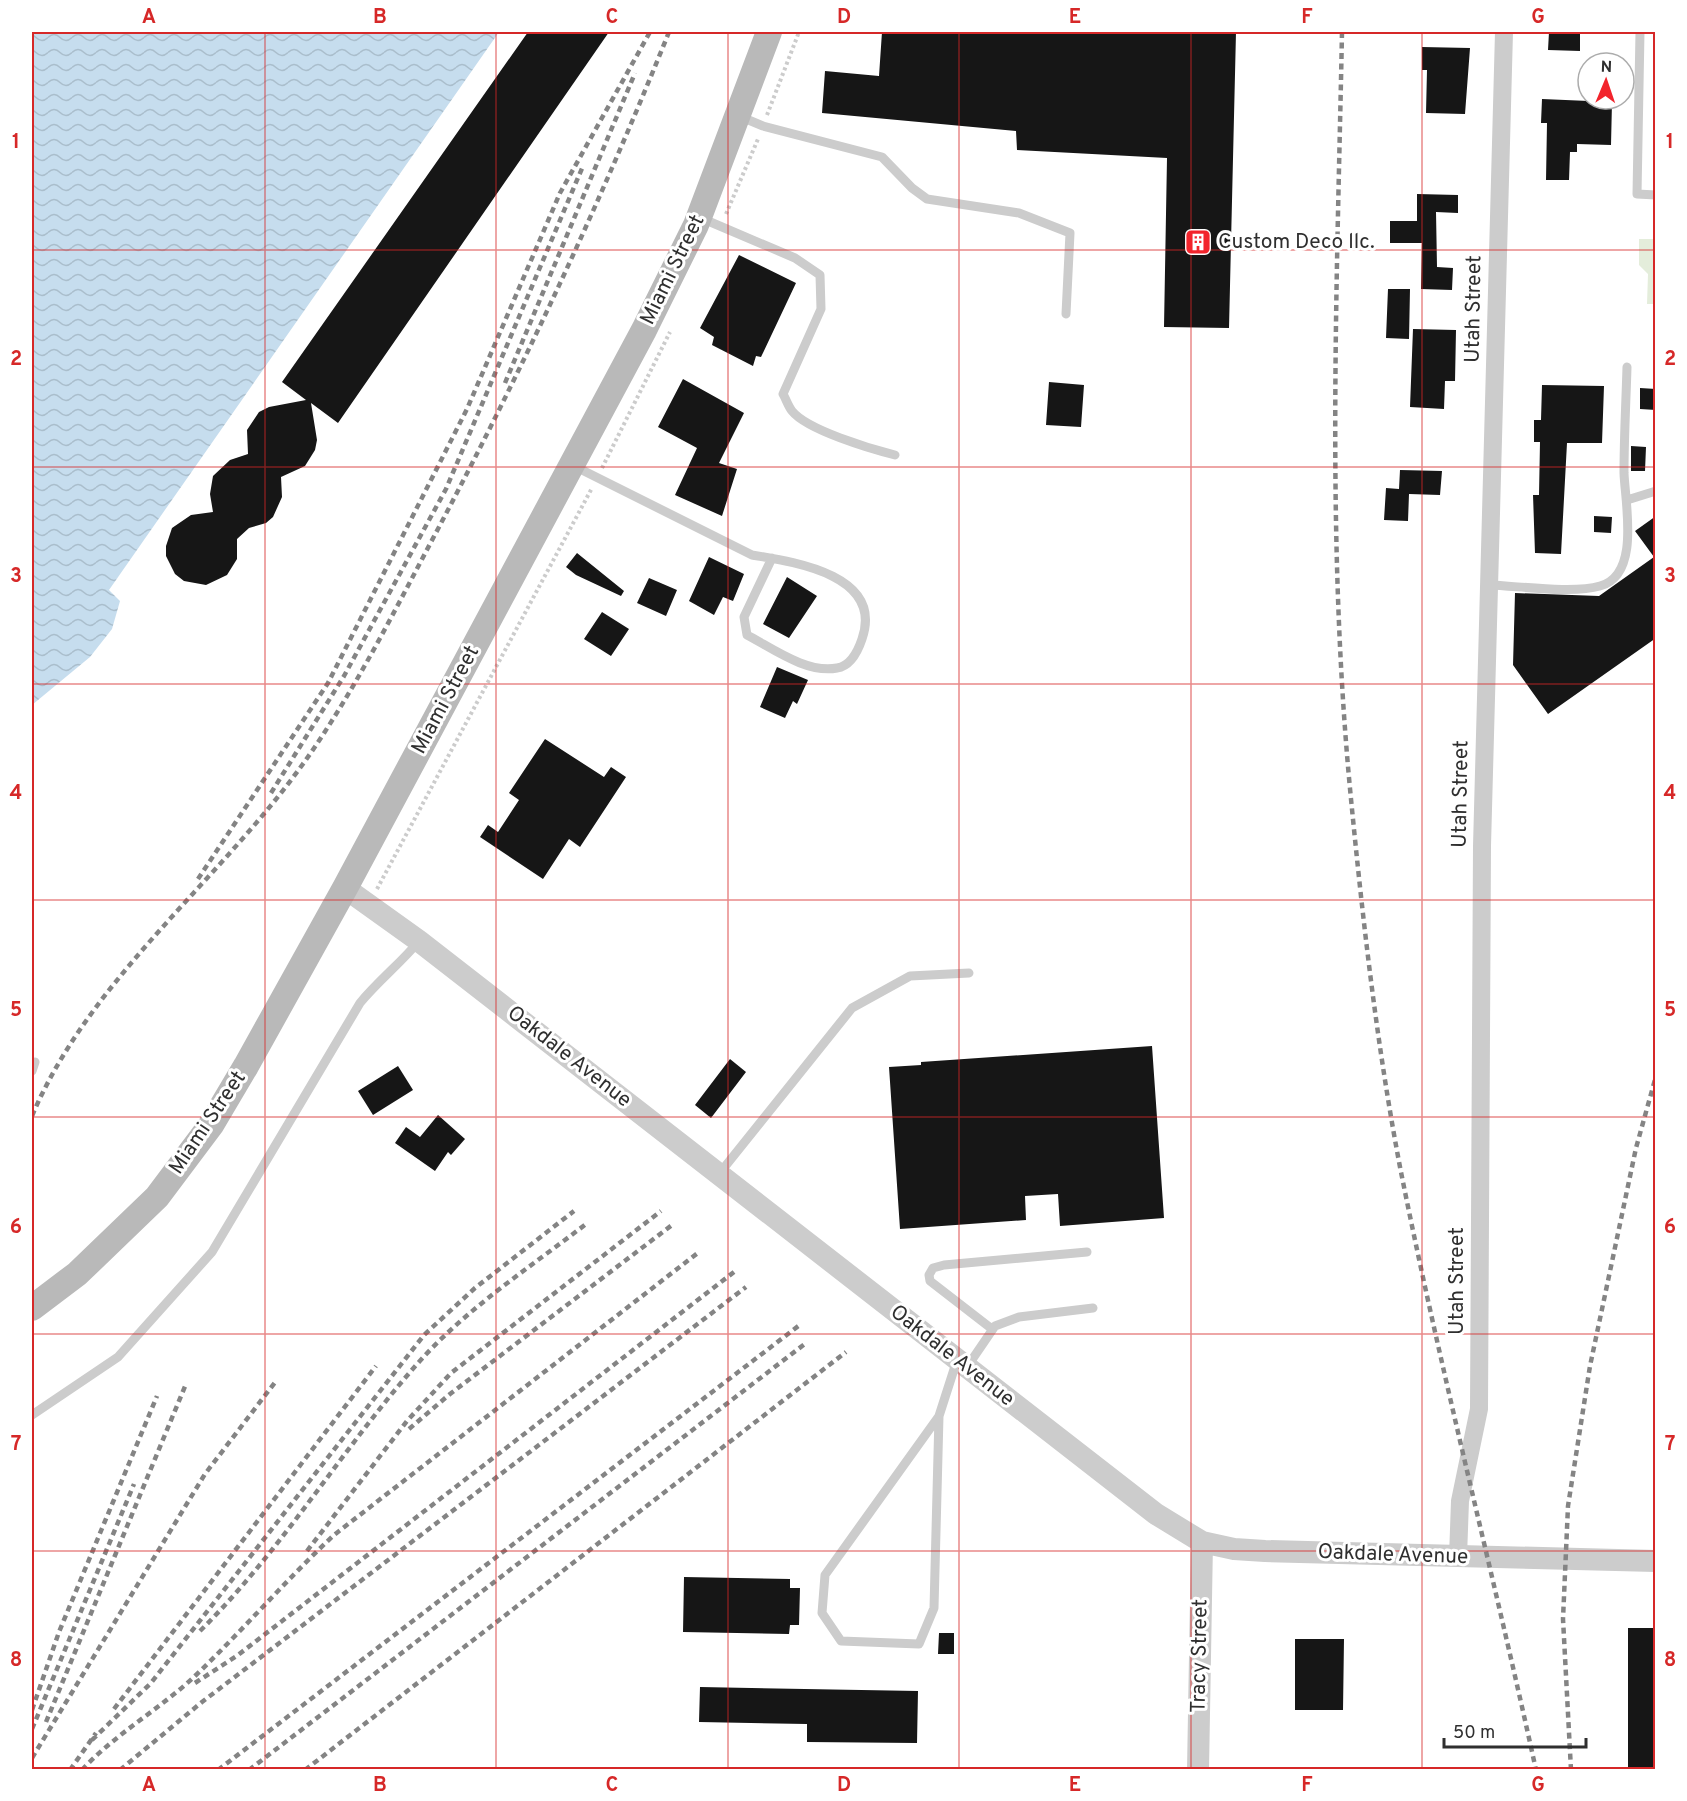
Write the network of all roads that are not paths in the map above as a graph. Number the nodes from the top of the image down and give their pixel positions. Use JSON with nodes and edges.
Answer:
{"nodes":[{"id":1,"x":769,"y":32,"type":"edge"},
{"id":2,"x":1504,"y":32,"type":"edge"},
{"id":3,"x":1640,"y":32,"type":"edge"},
{"id":4,"x":739,"y":116,"type":"junction"},
{"id":5,"x":1656,"y":195,"type":"edge"},
{"id":6,"x":699,"y":217,"type":"junction"},
{"id":7,"x":1066,"y":314,"type":"dead end"},
{"id":8,"x":1628,"y":366,"type":"dead end"},
{"id":9,"x":895,"y":455,"type":"dead end"},
{"id":10,"x":572,"y":465,"type":"junction"},
{"id":11,"x":1656,"y":491,"type":"edge"},
{"id":12,"x":1627,"y":500,"type":"junction"},
{"id":13,"x":772,"y":558,"type":"junction"},
{"id":14,"x":1489,"y":585,"type":"junction"},
{"id":15,"x":345,"y":888,"type":"junction"},
{"id":16,"x":419,"y":941,"type":"junction"},
{"id":17,"x":969,"y":973,"type":"dead end"},
{"id":18,"x":719,"y":1174,"type":"junction"},
{"id":19,"x":1087,"y":1252,"type":"dead end"},
{"id":20,"x":32,"y":1308,"type":"edge"},
{"id":21,"x":1093,"y":1308,"type":"dead end"},
{"id":22,"x":992,"y":1329,"type":"junction"},
{"id":23,"x":962,"y":1363,"type":"junction"},
{"id":24,"x":32,"y":1415,"type":"edge"},
{"id":25,"x":939,"y":1416,"type":"junction"},
{"id":26,"x":1202,"y":1542,"type":"junction"},
{"id":27,"x":1458,"y":1557,"type":"junction"},
{"id":28,"x":1656,"y":1561,"type":"edge"},
{"id":29,"x":1198,"y":1770,"type":"edge"}],
"edges":[{"from":1,"to":4,"type":"main road","name":"Miami Street"},
{"from":2,"to":14,"type":"street","name":"Utah Street"},
{"from":3,"to":5,"type":"lane"},
{"from":4,"to":6,"type":"main road","name":"Miami Street"},
{"from":4,"to":7,"type":"lane"},
{"from":6,"to":9,"type":"lane"},
{"from":6,"to":10,"type":"main road","name":"Miami Street"},
{"from":8,"to":12,"type":"lane"},
{"from":10,"to":13,"type":"lane"},
{"from":10,"to":15,"type":"main road","name":"Miami Street"},
{"from":11,"to":12,"type":"lane"},
{"from":12,"to":14,"type":"lane"},
{"from":13,"to":13,"type":"lane"},
{"from":14,"to":27,"type":"street","name":"Utah Street"},
{"from":15,"to":16,"type":"street","name":"Oakdale Avenue"},
{"from":15,"to":20,"type":"main road","name":"Miami Street"},
{"from":16,"to":18,"type":"street","name":"Oakdale Avenue"},
{"from":16,"to":24,"type":"lane"},
{"from":17,"to":18,"type":"lane"},
{"from":18,"to":23,"type":"street","name":"Oakdale Avenue"},
{"from":19,"to":22,"type":"lane"},
{"from":21,"to":22,"type":"lane"},
{"from":22,"to":23,"type":"lane"},
{"from":23,"to":25,"type":"lane"},
{"from":23,"to":26,"type":"street","name":"Oakdale Avenue"},
{"from":25,"to":25,"type":"lane"},
{"from":26,"to":27,"type":"street","name":"Oakdale Avenue"},
{"from":26,"to":29,"type":"street","name":"Tracy Street"},
{"from":27,"to":28,"type":"street","name":"Oakdale Avenue"}]}
